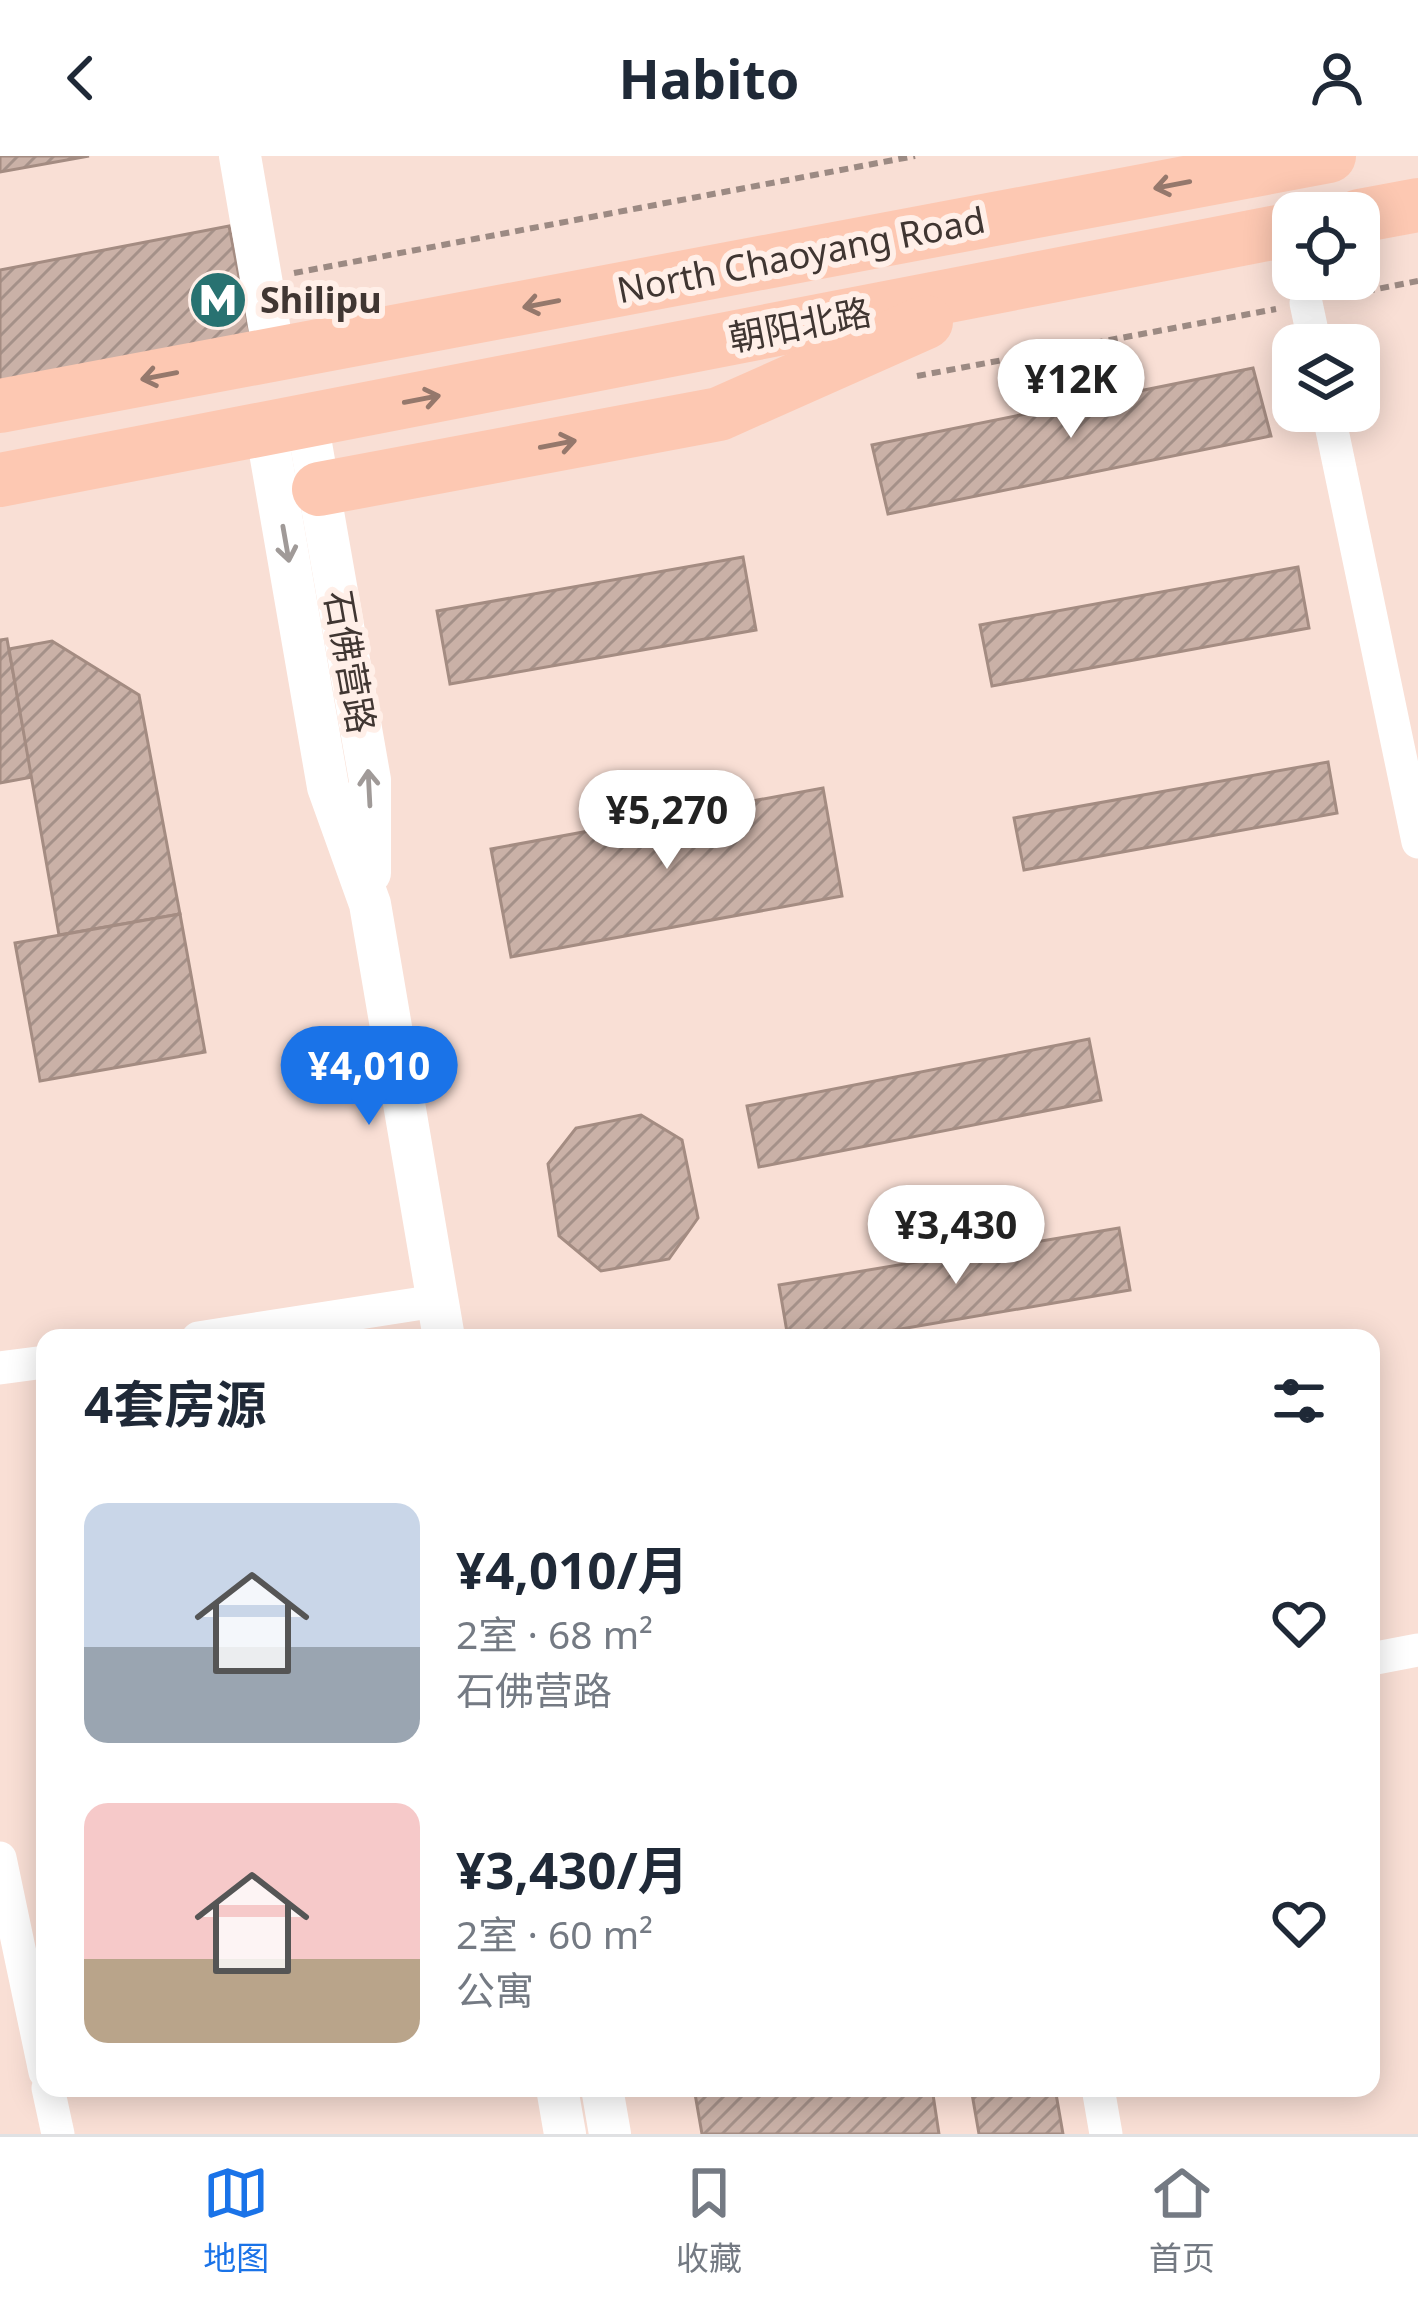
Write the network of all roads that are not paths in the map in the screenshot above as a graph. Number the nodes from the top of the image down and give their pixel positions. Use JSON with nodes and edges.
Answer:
{"nodes":[{"id":1,"x":240,"y":156,"type":"edge"},
{"id":2,"x":1329,"y":156,"type":"edge"},
{"id":3,"x":1418,"y":205,"type":"edge"},
{"id":4,"x":1380,"y":212,"type":"edge"},
{"id":5,"x":1272,"y":233,"type":"edge"},
{"id":6,"x":1013,"y":283,"type":"junction"},
{"id":7,"x":1306,"y":303,"type":"road end"},
{"id":8,"x":1310,"y":324,"type":"edge"},
{"id":9,"x":274,"y":354,"type":"junction"},
{"id":10,"x":0,"y":406,"type":"edge"},
{"id":11,"x":286,"y":425,"type":"junction"},
{"id":12,"x":1332,"y":432,"type":"edge"},
{"id":13,"x":0,"y":480,"type":"edge"},
{"id":14,"x":319,"y":489,"type":"junction"},
{"id":15,"x":1418,"y":842,"type":"edge"},
{"id":16,"x":370,"y":904,"type":"junction"},
{"id":17,"x":440,"y":1320,"type":"edge"},
{"id":18,"x":319,"y":1329,"type":"edge"},
{"id":19,"x":36,"y":1363,"type":"edge"},
{"id":20,"x":0,"y":1369,"type":"edge"},
{"id":21,"x":1418,"y":1650,"type":"edge"},
{"id":22,"x":1380,"y":1657,"type":"edge"},
{"id":23,"x":0,"y":1858,"type":"edge"},
{"id":24,"x":36,"y":2029,"type":"edge"},
{"id":25,"x":50,"y":2097,"type":"edge"},
{"id":26,"x":558,"y":2097,"type":"edge"},
{"id":27,"x":604,"y":2097,"type":"edge"},
{"id":28,"x":1099,"y":2097,"type":"edge"},
{"id":29,"x":58,"y":2134,"type":"edge"},
{"id":30,"x":565,"y":2134,"type":"edge"},
{"id":31,"x":610,"y":2134,"type":"edge"},
{"id":32,"x":1106,"y":2134,"type":"edge"}],
"edges":[{"from":1,"to":9,"type":"street"},
{"from":2,"to":9,"type":"main road","name":"North Chaoyang Road","one_way":true},
{"from":3,"to":4,"type":"main road"},
{"from":5,"to":6,"type":"main road","name":"朝阳北路"},
{"from":11,"to":6,"type":"main road","name":"朝阳北路","one_way":true},
{"from":14,"to":6,"type":"main road","one_way":true},
{"from":7,"to":8,"type":"street"},
{"from":9,"to":10,"type":"main road","name":"North Chaoyang Road","one_way":true},
{"from":9,"to":11,"type":"main road"},
{"from":11,"to":13,"type":"main road"},
{"from":11,"to":14,"type":"street","name":"石佛营路"},
{"from":11,"to":16,"type":"street","name":"石佛营路","one_way":true},
{"from":12,"to":15,"type":"street"},
{"from":16,"to":14,"type":"street","name":"石佛营路","one_way":true},
{"from":16,"to":17,"type":"street","name":"石佛营路"},
{"from":17,"to":18,"type":"street"},
{"from":19,"to":20,"type":"street"},
{"from":21,"to":22,"type":"street"},
{"from":23,"to":24,"type":"street"},
{"from":25,"to":29,"type":"street"},
{"from":26,"to":30,"type":"street"},
{"from":27,"to":31,"type":"street"},
{"from":28,"to":32,"type":"street"}]}
